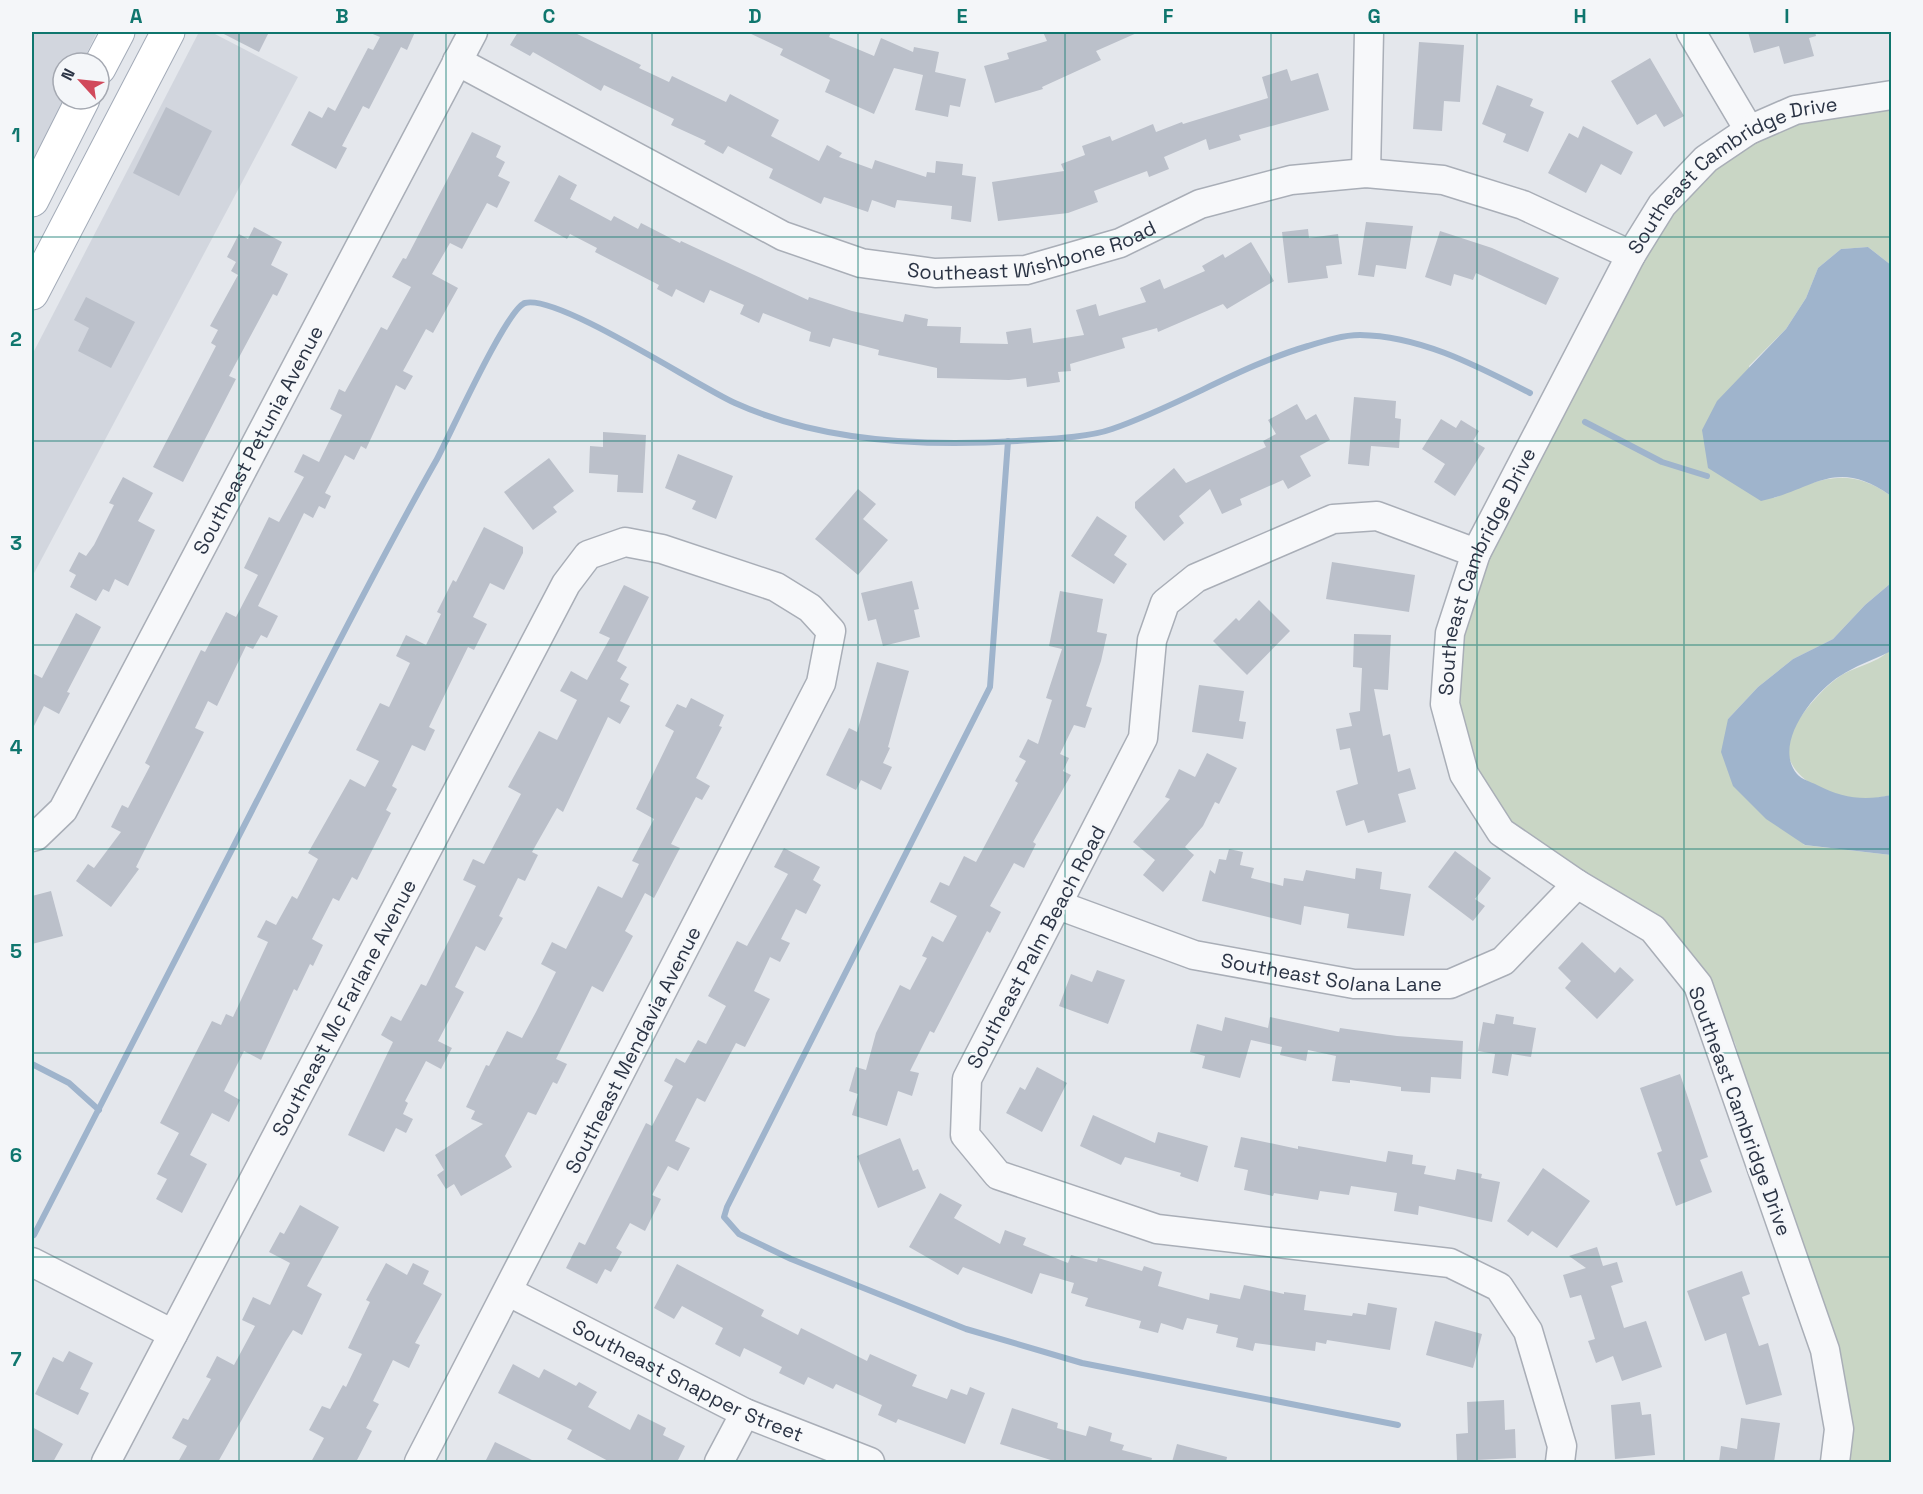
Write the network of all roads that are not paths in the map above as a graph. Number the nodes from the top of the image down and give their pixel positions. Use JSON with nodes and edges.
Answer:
{"nodes":[{"id":1,"x":118,"y":32,"type":"edge"},
{"id":2,"x":168,"y":32,"type":"edge"},
{"id":3,"x":473,"y":32,"type":"edge"},
{"id":4,"x":1369,"y":32,"type":"edge"},
{"id":5,"x":1691,"y":32,"type":"edge"},
{"id":6,"x":108,"y":51,"type":"edge"},
{"id":7,"x":457,"y":61,"type":"junction"},
{"id":8,"x":1892,"y":95,"type":"edge"},
{"id":9,"x":77,"y":111,"type":"edge"},
{"id":10,"x":1749,"y":130,"type":"junction"},
{"id":11,"x":1366,"y":173,"type":"junction"},
{"id":12,"x":32,"y":200,"type":"edge"},
{"id":13,"x":1631,"y":255,"type":"junction"},
{"id":14,"x":32,"y":293,"type":"edge"},
{"id":15,"x":1476,"y":553,"type":"junction"},
{"id":16,"x":831,"y":631,"type":"joint"},
{"id":17,"x":32,"y":837,"type":"edge"},
{"id":18,"x":1577,"y":884,"type":"junction"},
{"id":19,"x":1058,"y":905,"type":"junction"},
{"id":20,"x":32,"y":1262,"type":"edge"},
{"id":21,"x":509,"y":1292,"type":"junction"},
{"id":22,"x":173,"y":1334,"type":"junction"},
{"id":23,"x":745,"y":1413,"type":"junction"},
{"id":24,"x":106,"y":1462,"type":"edge"},
{"id":25,"x":419,"y":1462,"type":"edge"},
{"id":26,"x":719,"y":1462,"type":"edge"},
{"id":27,"x":870,"y":1462,"type":"edge"},
{"id":28,"x":1560,"y":1462,"type":"edge"},
{"id":29,"x":1835,"y":1462,"type":"edge"}],
"edges":[{"from":1,"to":6,"type":"main road"},
{"from":2,"to":14,"type":"main road"},
{"from":3,"to":7,"type":"street","name":"Southeast Petunia Avenue"},
{"from":4,"to":11,"type":"street"},
{"from":5,"to":10,"type":"street"},
{"from":7,"to":11,"type":"street","name":"Southeast Wishbone Road"},
{"from":7,"to":17,"type":"street","name":"Southeast Petunia Avenue"},
{"from":8,"to":10,"type":"street","name":"Southeast Cambridge Drive"},
{"from":9,"to":12,"type":"main road"},
{"from":10,"to":13,"type":"street","name":"Southeast Cambridge Drive"},
{"from":11,"to":13,"type":"street","name":"Southeast Wishbone Road"},
{"from":13,"to":15,"type":"street","name":"Southeast Cambridge Drive"},
{"from":15,"to":18,"type":"street","name":"Southeast Cambridge Drive"},
{"from":15,"to":19,"type":"street","name":"Southeast Palm Beach Road"},
{"from":16,"to":21,"type":"street","name":"Southeast Mendavia Avenue"},
{"from":16,"to":22,"type":"street","name":"Southeast Mc Farlane Avenue"},
{"from":18,"to":19,"type":"street","name":"Southeast Solana Lane"},
{"from":18,"to":29,"type":"street","name":"Southeast Cambridge Drive"},
{"from":19,"to":28,"type":"street","name":"Southeast Palm Beach Road"},
{"from":20,"to":22,"type":"street"},
{"from":21,"to":23,"type":"street","name":"Southeast Snapper Street"},
{"from":21,"to":25,"type":"street","name":"Southeast Mendavia Avenue"},
{"from":22,"to":24,"type":"street","name":"Southeast Mc Farlane Avenue"},
{"from":23,"to":26,"type":"street"},
{"from":23,"to":27,"type":"street","name":"Southeast Snapper Street"}]}
